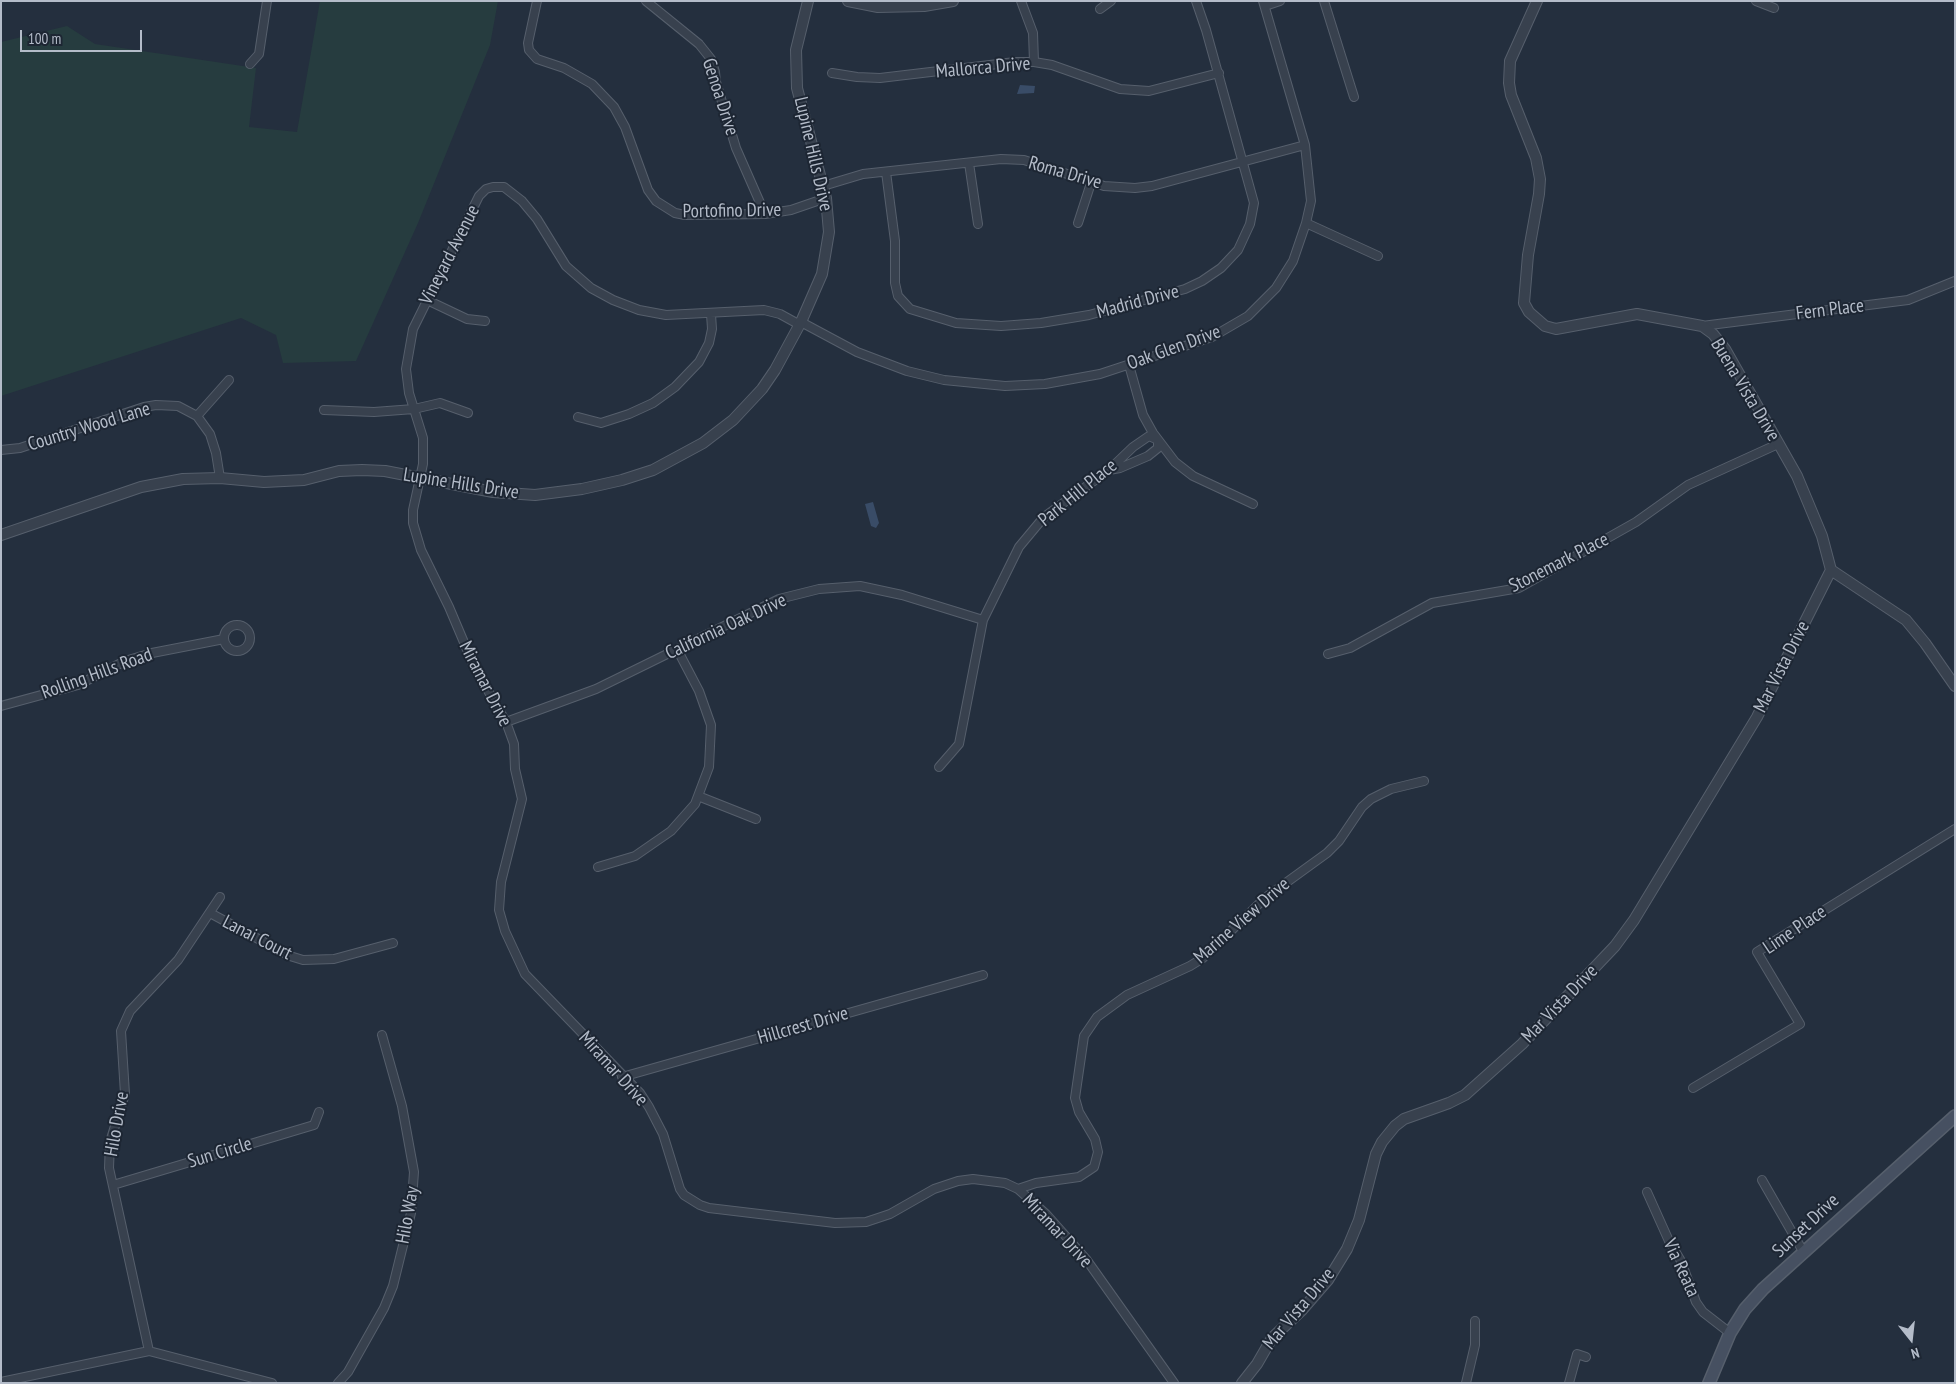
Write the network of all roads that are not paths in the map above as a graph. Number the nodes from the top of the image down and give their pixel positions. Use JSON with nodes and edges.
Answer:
{"nodes":[{"id":1,"x":267,"y":1,"type":"edge"},
{"id":2,"x":537,"y":1,"type":"edge"},
{"id":3,"x":646,"y":1,"type":"edge"},
{"id":4,"x":808,"y":1,"type":"edge"},
{"id":5,"x":848,"y":1,"type":"edge"},
{"id":6,"x":953,"y":1,"type":"edge"},
{"id":7,"x":1021,"y":1,"type":"edge"},
{"id":8,"x":1110,"y":1,"type":"edge"},
{"id":9,"x":1196,"y":1,"type":"edge"},
{"id":10,"x":1280,"y":1,"type":"edge"},
{"id":11,"x":1324,"y":1,"type":"edge"},
{"id":12,"x":1538,"y":1,"type":"edge"},
{"id":13,"x":1756,"y":1,"type":"edge"},
{"id":14,"x":1264,"y":4,"type":"edge"},
{"id":15,"x":1774,"y":8,"type":"dead end"},
{"id":16,"x":1100,"y":9,"type":"dead end"},
{"id":17,"x":1034,"y":62,"type":"junction"},
{"id":18,"x":250,"y":64,"type":"dead end"},
{"id":19,"x":832,"y":73,"type":"dead end"},
{"id":20,"x":1219,"y":73,"type":"junction"},
{"id":21,"x":1354,"y":97,"type":"dead end"},
{"id":22,"x":1304,"y":144,"type":"junction"},
{"id":23,"x":1244,"y":161,"type":"junction"},
{"id":24,"x":969,"y":163,"type":"junction"},
{"id":25,"x":886,"y":172,"type":"junction"},
{"id":26,"x":1091,"y":183,"type":"junction"},
{"id":27,"x":822,"y":186,"type":"junction"},
{"id":28,"x":826,"y":198,"type":"junction"},
{"id":29,"x":765,"y":214,"type":"junction"},
{"id":30,"x":1078,"y":223,"type":"dead end"},
{"id":31,"x":1306,"y":223,"type":"junction"},
{"id":32,"x":978,"y":224,"type":"dead end"},
{"id":33,"x":1378,"y":256,"type":"dead end"},
{"id":34,"x":1955,"y":281,"type":"edge"},
{"id":35,"x":427,"y":300,"type":"junction"},
{"id":36,"x":711,"y":314,"type":"junction"},
{"id":37,"x":486,"y":320,"type":"dead end"},
{"id":38,"x":801,"y":323,"type":"junction"},
{"id":39,"x":1702,"y":326,"type":"junction"},
{"id":40,"x":1129,"y":365,"type":"junction"},
{"id":41,"x":229,"y":380,"type":"dead end"},
{"id":42,"x":414,"y":409,"type":"junction"},
{"id":43,"x":324,"y":410,"type":"dead end"},
{"id":44,"x":468,"y":413,"type":"dead end"},
{"id":45,"x":197,"y":416,"type":"junction"},
{"id":46,"x":578,"y":417,"type":"dead end"},
{"id":47,"x":1158,"y":440,"type":"junction"},
{"id":48,"x":1778,"y":444,"type":"junction"},
{"id":49,"x":1,"y":450,"type":"edge"},
{"id":50,"x":1109,"y":470,"type":"junction"},
{"id":51,"x":220,"y":478,"type":"junction"},
{"id":52,"x":420,"y":479,"type":"junction"},
{"id":53,"x":1253,"y":504,"type":"dead end"},
{"id":54,"x":1,"y":535,"type":"edge"},
{"id":55,"x":1831,"y":570,"type":"junction"},
{"id":56,"x":983,"y":620,"type":"junction"},
{"id":57,"x":224,"y":640,"type":"dead end"},
{"id":58,"x":677,"y":649,"type":"junction"},
{"id":59,"x":1328,"y":654,"type":"dead end"},
{"id":60,"x":1955,"y":686,"type":"edge"},
{"id":61,"x":1,"y":706,"type":"edge"},
{"id":62,"x":506,"y":722,"type":"junction"},
{"id":63,"x":939,"y":767,"type":"dead end"},
{"id":64,"x":1424,"y":781,"type":"dead end"},
{"id":65,"x":698,"y":796,"type":"junction"},
{"id":66,"x":756,"y":819,"type":"dead end"},
{"id":67,"x":1955,"y":828,"type":"edge"},
{"id":68,"x":598,"y":867,"type":"dead end"},
{"id":69,"x":220,"y":897,"type":"dead end"},
{"id":70,"x":210,"y":914,"type":"junction"},
{"id":71,"x":393,"y":943,"type":"dead end"},
{"id":72,"x":983,"y":975,"type":"dead end"},
{"id":73,"x":382,"y":1035,"type":"dead end"},
{"id":74,"x":622,"y":1077,"type":"junction"},
{"id":75,"x":1693,"y":1088,"type":"dead end"},
{"id":76,"x":319,"y":1112,"type":"dead end"},
{"id":77,"x":1955,"y":1116,"type":"edge"},
{"id":78,"x":1762,"y":1180,"type":"dead end"},
{"id":79,"x":113,"y":1185,"type":"junction"},
{"id":80,"x":1018,"y":1189,"type":"junction"},
{"id":81,"x":1647,"y":1192,"type":"dead end"},
{"id":82,"x":1804,"y":1253,"type":"junction"},
{"id":83,"x":1475,"y":1321,"type":"dead end"},
{"id":84,"x":1730,"y":1333,"type":"junction"},
{"id":85,"x":149,"y":1351,"type":"junction"},
{"id":86,"x":1586,"y":1356,"type":"dead end"},
{"id":87,"x":246,"y":1380,"type":"edge"},
{"id":88,"x":1,"y":1382,"type":"edge"},
{"id":89,"x":272,"y":1383,"type":"edge"},
{"id":90,"x":338,"y":1383,"type":"edge"},
{"id":91,"x":1174,"y":1383,"type":"edge"},
{"id":92,"x":1242,"y":1383,"type":"edge"},
{"id":93,"x":1466,"y":1383,"type":"edge"},
{"id":94,"x":1569,"y":1383,"type":"edge"},
{"id":95,"x":1709,"y":1383,"type":"edge"}],
"edges":[{"from":1,"to":18,"type":"street"},
{"from":2,"to":29,"type":"street","name":"Portofino Drive"},
{"from":3,"to":29,"type":"street","name":"Genoa Drive"},
{"from":4,"to":27,"type":"street","name":"Lupine Hills Drive"},
{"from":5,"to":6,"type":"street"},
{"from":7,"to":17,"type":"street"},
{"from":8,"to":16,"type":"street"},
{"from":9,"to":20,"type":"street","name":"Madrid Drive"},
{"from":10,"to":14,"type":"street"},
{"from":11,"to":21,"type":"street"},
{"from":12,"to":39,"type":"street","name":"Buena Vista Drive"},
{"from":13,"to":15,"type":"street"},
{"from":14,"to":22,"type":"street","name":"Oak Glen Drive"},
{"from":17,"to":19,"type":"street","name":"Mallorca Drive"},
{"from":17,"to":20,"type":"street","name":"Mallorca Drive"},
{"from":20,"to":23,"type":"street","name":"Madrid Drive"},
{"from":22,"to":23,"type":"street","name":"Roma Drive"},
{"from":22,"to":31,"type":"street","name":"Oak Glen Drive"},
{"from":23,"to":25,"type":"street","name":"Madrid Drive"},
{"from":23,"to":26,"type":"street","name":"Roma Drive"},
{"from":24,"to":25,"type":"street","name":"Roma Drive"},
{"from":24,"to":26,"type":"street","name":"Roma Drive"},
{"from":24,"to":32,"type":"street"},
{"from":25,"to":27,"type":"street","name":"Roma Drive"},
{"from":26,"to":30,"type":"street"},
{"from":27,"to":28,"type":"street","name":"Lupine Hills Drive"},
{"from":28,"to":29,"type":"street","name":"Portofino Drive"},
{"from":28,"to":38,"type":"street","name":"Lupine Hills Drive"},
{"from":31,"to":33,"type":"street"},
{"from":31,"to":40,"type":"street","name":"Oak Glen Drive"},
{"from":34,"to":39,"type":"street","name":"Fern Place"},
{"from":35,"to":36,"type":"street","name":"Vineyard Avenue"},
{"from":35,"to":37,"type":"street"},
{"from":35,"to":42,"type":"street","name":"Vineyard Avenue"},
{"from":36,"to":38,"type":"street","name":"Vineyard Avenue"},
{"from":36,"to":46,"type":"street"},
{"from":38,"to":40,"type":"street","name":"Oak Glen Drive"},
{"from":38,"to":52,"type":"street","name":"Lupine Hills Drive"},
{"from":39,"to":48,"type":"street","name":"Buena Vista Drive"},
{"from":40,"to":47,"type":"street"},
{"from":41,"to":45,"type":"street"},
{"from":42,"to":43,"type":"street"},
{"from":42,"to":44,"type":"street"},
{"from":42,"to":52,"type":"street","name":"Vineyard Avenue"},
{"from":45,"to":49,"type":"street","name":"Country Wood Lane"},
{"from":45,"to":51,"type":"street"},
{"from":47,"to":50,"type":"street"},
{"from":47,"to":50,"type":"street","name":"Park Hill Place"},
{"from":47,"to":53,"type":"street"},
{"from":48,"to":55,"type":"street","name":"Buena Vista Drive"},
{"from":48,"to":59,"type":"street","name":"Stonemark Place"},
{"from":50,"to":56,"type":"street","name":"Park Hill Place"},
{"from":51,"to":52,"type":"street","name":"Lupine Hills Drive"},
{"from":51,"to":54,"type":"street","name":"Lupine Hills Drive"},
{"from":52,"to":62,"type":"street","name":"Miramar Drive"},
{"from":55,"to":60,"type":"street"},
{"from":55,"to":92,"type":"street","name":"Mar Vista Drive"},
{"from":56,"to":58,"type":"street","name":"California Oak Drive"},
{"from":56,"to":63,"type":"street","name":"Park Hill Place"},
{"from":57,"to":61,"type":"street","name":"Rolling Hills Road"},
{"from":58,"to":62,"type":"street","name":"California Oak Drive"},
{"from":58,"to":65,"type":"street"},
{"from":62,"to":74,"type":"street","name":"Miramar Drive"},
{"from":64,"to":80,"type":"street","name":"Marine View Drive"},
{"from":65,"to":66,"type":"street"},
{"from":65,"to":68,"type":"street"},
{"from":67,"to":75,"type":"street","name":"Lime Place"},
{"from":69,"to":70,"type":"street","name":"Hilo Drive"},
{"from":70,"to":71,"type":"street","name":"Lanai Court"},
{"from":70,"to":79,"type":"street","name":"Hilo Drive"},
{"from":72,"to":74,"type":"street","name":"Hillcrest Drive"},
{"from":73,"to":90,"type":"street","name":"Hilo Way"},
{"from":74,"to":80,"type":"street","name":"Miramar Drive"},
{"from":76,"to":79,"type":"street","name":"Sun Circle"},
{"from":77,"to":82,"type":"main road","name":"Sunset Drive"},
{"from":78,"to":82,"type":"street"},
{"from":79,"to":85,"type":"street","name":"Hilo Drive"},
{"from":80,"to":91,"type":"street","name":"Miramar Drive"},
{"from":81,"to":84,"type":"street","name":"Via Reata"},
{"from":82,"to":84,"type":"main road","name":"Sunset Drive"},
{"from":83,"to":93,"type":"street"},
{"from":84,"to":95,"type":"main road","name":"Sunset Drive"},
{"from":85,"to":87,"type":"street"},
{"from":85,"to":88,"type":"street"},
{"from":86,"to":94,"type":"street"},
{"from":87,"to":89,"type":"street"}]}
